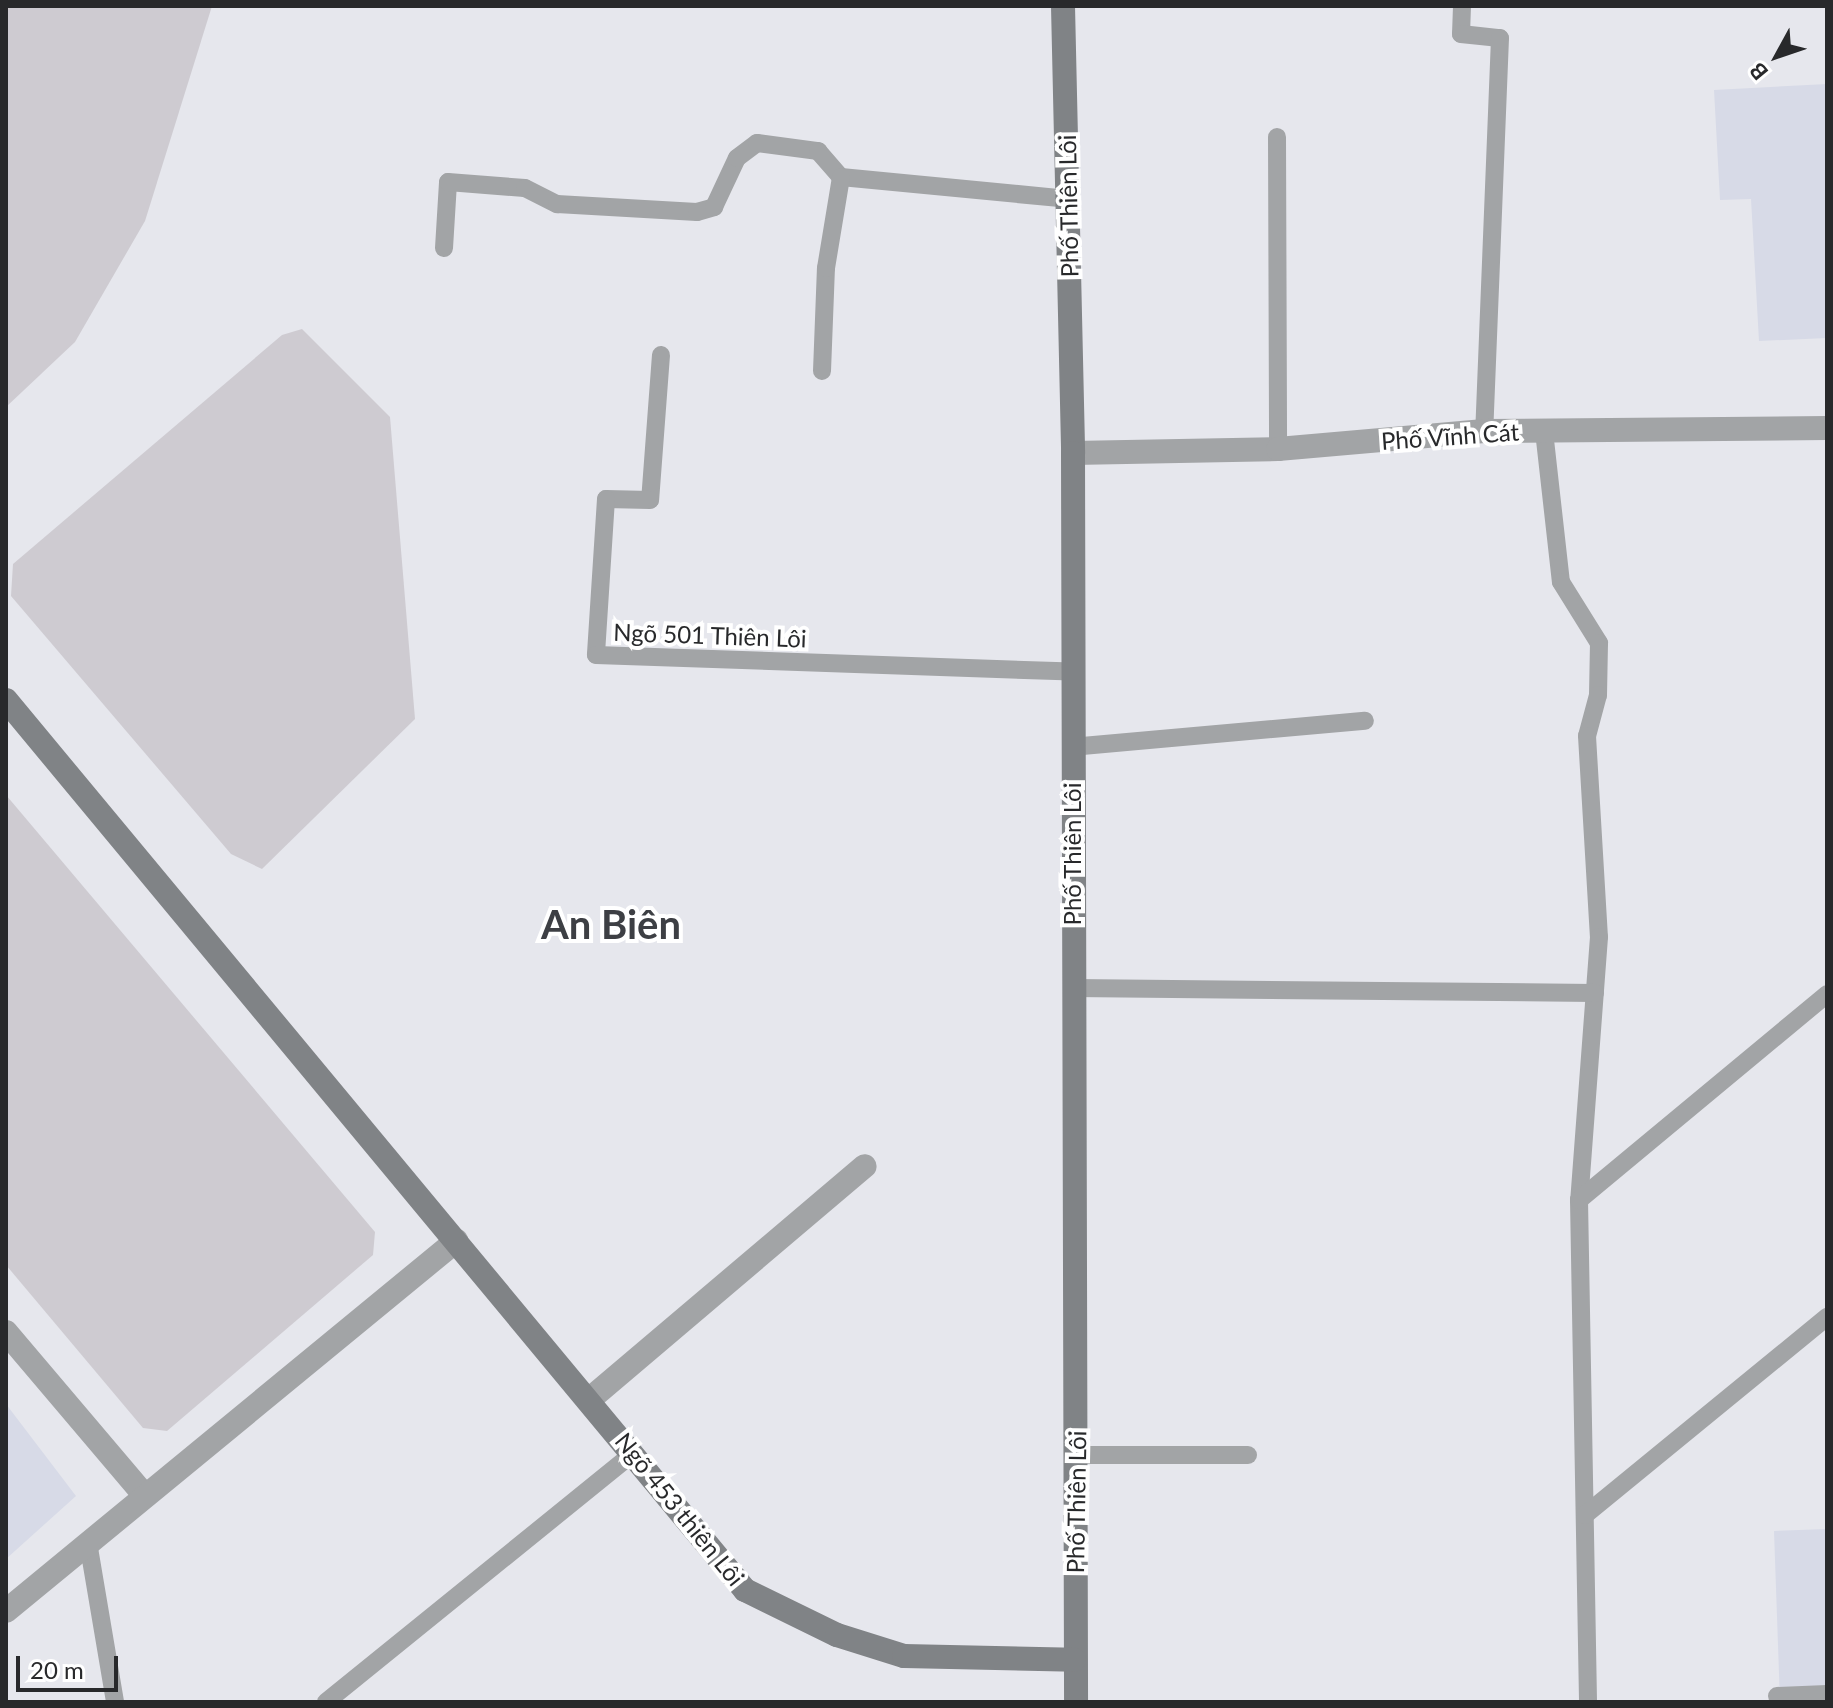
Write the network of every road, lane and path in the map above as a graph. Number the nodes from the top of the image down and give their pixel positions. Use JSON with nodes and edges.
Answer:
{"nodes":[{"id":1,"x":1063,"y":6,"type":"edge"},
{"id":2,"x":1462,"y":6,"type":"edge"},
{"id":3,"x":1277,"y":137,"type":"dead end"},
{"id":4,"x":841,"y":177,"type":"junction"},
{"id":5,"x":1068,"y":199,"type":"junction"},
{"id":6,"x":444,"y":248,"type":"dead end"},
{"id":7,"x":661,"y":355,"type":"dead end"},
{"id":8,"x":822,"y":371,"type":"dead end"},
{"id":9,"x":1827,"y":428,"type":"edge"},
{"id":10,"x":1484,"y":431,"type":"junction"},
{"id":11,"x":1544,"y":431,"type":"junction"},
{"id":12,"x":1278,"y":449,"type":"junction"},
{"id":13,"x":1073,"y":453,"type":"junction"},
{"id":14,"x":1072,"y":672,"type":"junction"},
{"id":15,"x":6,"y":700,"type":"edge"},
{"id":16,"x":1365,"y":721,"type":"dead end"},
{"id":17,"x":1071,"y":747,"type":"junction"},
{"id":18,"x":1073,"y":988,"type":"junction"},
{"id":19,"x":1595,"y":993,"type":"junction"},
{"id":20,"x":1827,"y":994,"type":"edge"},
{"id":21,"x":865,"y":1166,"type":"dead end"},
{"id":22,"x":1579,"y":1200,"type":"junction"},
{"id":23,"x":456,"y":1241,"type":"junction"},
{"id":24,"x":1827,"y":1317,"type":"edge"},
{"id":25,"x":6,"y":1332,"type":"edge"},
{"id":26,"x":590,"y":1399,"type":"junction"},
{"id":27,"x":634,"y":1453,"type":"junction"},
{"id":28,"x":1077,"y":1455,"type":"junction"},
{"id":29,"x":1248,"y":1455,"type":"dead end"},
{"id":30,"x":144,"y":1495,"type":"junction"},
{"id":31,"x":1585,"y":1515,"type":"junction"},
{"id":32,"x":88,"y":1542,"type":"junction"},
{"id":33,"x":6,"y":1611,"type":"edge"},
{"id":34,"x":1074,"y":1660,"type":"junction"},
{"id":35,"x":1827,"y":1694,"type":"edge"},
{"id":36,"x":1777,"y":1696,"type":"dead end"},
{"id":37,"x":115,"y":1702,"type":"edge"},
{"id":38,"x":326,"y":1702,"type":"edge"},
{"id":39,"x":1076,"y":1702,"type":"edge"},
{"id":40,"x":1588,"y":1702,"type":"edge"}],
"edges":[{"from":1,"to":5,"type":"main road","name":"Phố Thiên Lôi"},
{"from":2,"to":10,"type":"lane"},
{"from":3,"to":12,"type":"lane"},
{"from":4,"to":5,"type":"lane"},
{"from":4,"to":6,"type":"lane"},
{"from":4,"to":8,"type":"lane"},
{"from":5,"to":13,"type":"main road","name":"Phố Thiên Lôi"},
{"from":7,"to":14,"type":"lane","name":"Ngõ 501 Thiên Lôi"},
{"from":9,"to":11,"type":"street","name":"Phố Vĩnh Cát"},
{"from":10,"to":11,"type":"street","name":"Phố Vĩnh Cát"},
{"from":10,"to":12,"type":"street","name":"Phố Vĩnh Cát"},
{"from":11,"to":19,"type":"lane"},
{"from":12,"to":13,"type":"street","name":"Phố Vĩnh Cát"},
{"from":13,"to":14,"type":"main road","name":"Phố Thiên Lôi"},
{"from":14,"to":17,"type":"main road","name":"Phố Thiên Lôi"},
{"from":15,"to":23,"type":"main road","name":"Ngõ 453 thiên Lôi"},
{"from":16,"to":17,"type":"lane"},
{"from":17,"to":18,"type":"main road","name":"Phố Thiên Lôi"},
{"from":18,"to":19,"type":"lane"},
{"from":18,"to":28,"type":"main road","name":"Phố Thiên Lôi"},
{"from":19,"to":22,"type":"lane"},
{"from":20,"to":22,"type":"lane"},
{"from":21,"to":26,"type":"street"},
{"from":22,"to":31,"type":"lane"},
{"from":23,"to":26,"type":"main road","name":"Ngõ 453 thiên Lôi"},
{"from":23,"to":30,"type":"street"},
{"from":24,"to":31,"type":"lane"},
{"from":25,"to":30,"type":"street"},
{"from":26,"to":27,"type":"main road","name":"Ngõ 453 thiên Lôi"},
{"from":27,"to":34,"type":"main road","name":"Ngõ 453 thiên Lôi"},
{"from":27,"to":38,"type":"lane"},
{"from":28,"to":29,"type":"lane"},
{"from":28,"to":34,"type":"main road","name":"Phố Thiên Lôi"},
{"from":30,"to":32,"type":"street"},
{"from":31,"to":40,"type":"lane"},
{"from":32,"to":33,"type":"street"},
{"from":32,"to":37,"type":"lane"},
{"from":34,"to":39,"type":"main road","name":"Phố Thiên Lôi"},
{"from":35,"to":36,"type":"lane"}]}
